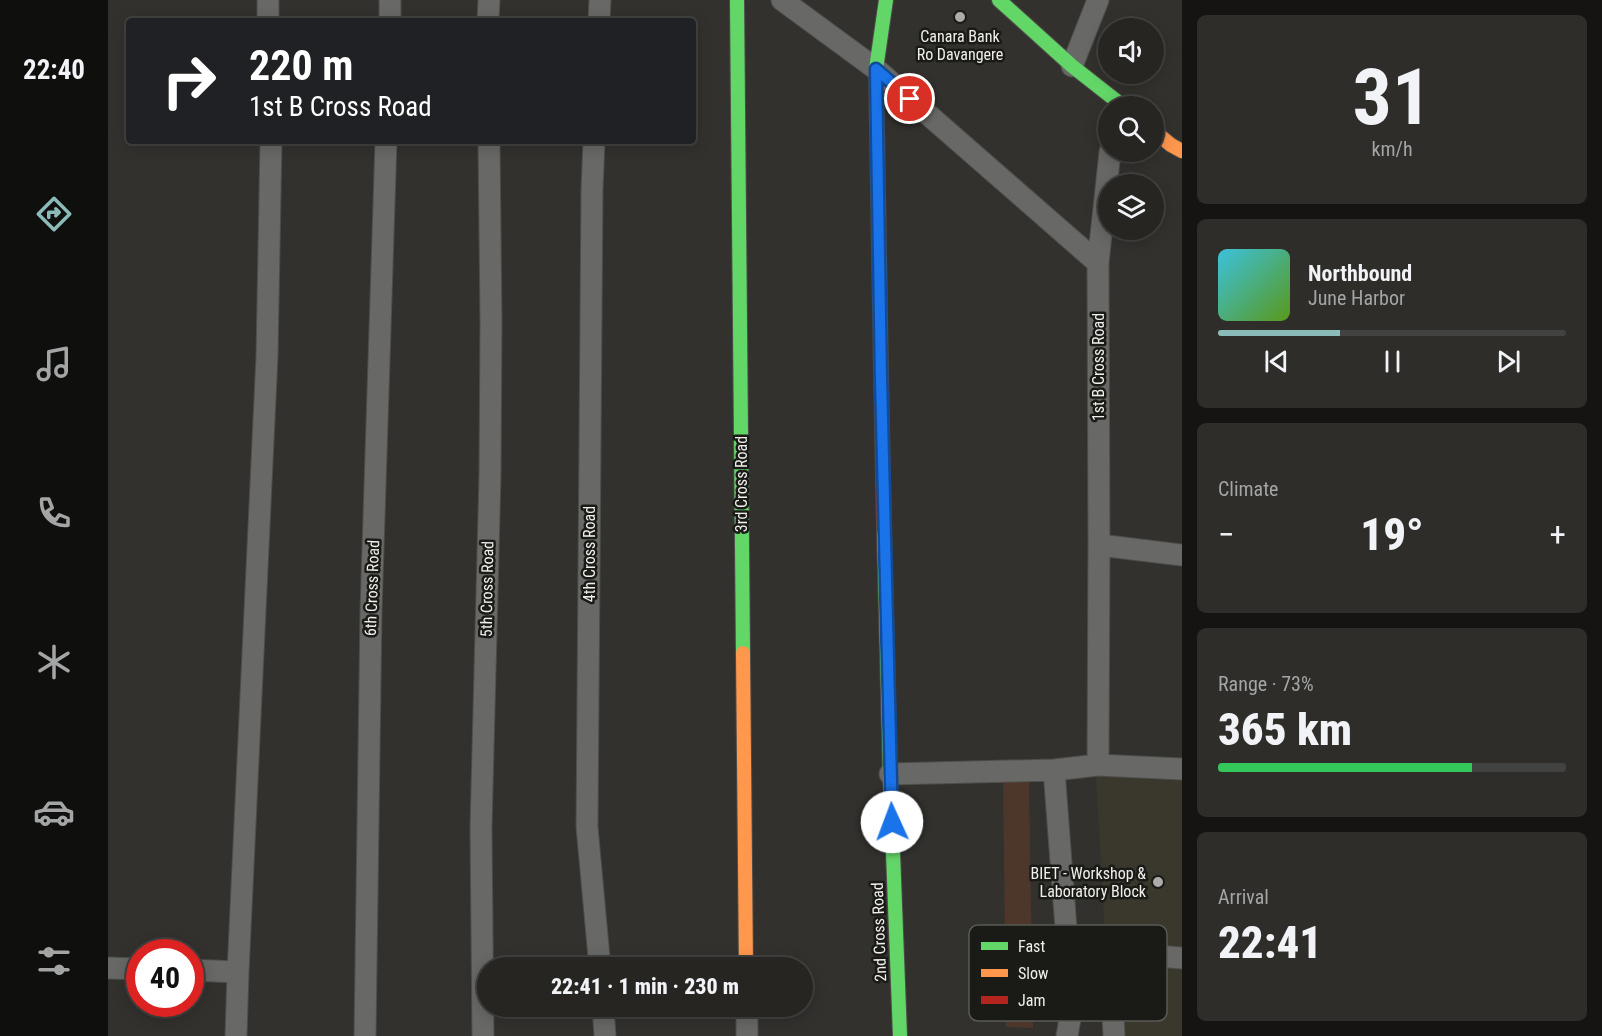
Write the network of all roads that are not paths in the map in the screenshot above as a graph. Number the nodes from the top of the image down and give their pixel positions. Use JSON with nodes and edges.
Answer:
{"nodes":[{"id":1,"x":268,"y":0,"type":"edge"},
{"id":2,"x":390,"y":0,"type":"edge"},
{"id":3,"x":489,"y":0,"type":"edge"},
{"id":4,"x":600,"y":0,"type":"edge"},
{"id":5,"x":737,"y":0,"type":"edge"},
{"id":6,"x":782,"y":0,"type":"edge"},
{"id":7,"x":886,"y":0,"type":"edge"},
{"id":8,"x":999,"y":0,"type":"edge"},
{"id":9,"x":1098,"y":0,"type":"edge"},
{"id":10,"x":268,"y":18,"type":"edge"},
{"id":11,"x":390,"y":18,"type":"edge"},
{"id":12,"x":488,"y":18,"type":"edge"},
{"id":13,"x":599,"y":18,"type":"edge"},
{"id":14,"x":1072,"y":66,"type":"junction"},
{"id":15,"x":876,"y":69,"type":"junction"},
{"id":16,"x":1107,"y":96,"type":"edge"},
{"id":17,"x":1164,"y":140,"type":"edge"},
{"id":18,"x":271,"y":144,"type":"edge"},
{"id":19,"x":386,"y":144,"type":"edge"},
{"id":20,"x":489,"y":144,"type":"edge"},
{"id":21,"x":594,"y":144,"type":"edge"},
{"id":22,"x":1182,"y":151,"type":"edge"},
{"id":23,"x":1109,"y":162,"type":"edge"},
{"id":24,"x":1098,"y":263,"type":"junction"},
{"id":25,"x":1099,"y":545,"type":"junction"},
{"id":26,"x":1182,"y":555,"type":"edge"},
{"id":27,"x":1098,"y":765,"type":"junction"},
{"id":28,"x":1054,"y":770,"type":"junction"},
{"id":29,"x":1182,"y":770,"type":"edge"},
{"id":30,"x":890,"y":774,"type":"junction"},
{"id":31,"x":1066,"y":925,"type":"edge"},
{"id":32,"x":599,"y":957,"type":"edge"},
{"id":33,"x":746,"y":957,"type":"edge"},
{"id":34,"x":1167,"y":957,"type":"edge"},
{"id":35,"x":1182,"y":958,"type":"edge"},
{"id":36,"x":108,"y":968,"type":"edge"},
{"id":37,"x":126,"y":969,"type":"edge"},
{"id":38,"x":204,"y":971,"type":"edge"},
{"id":39,"x":238,"y":972,"type":"junction"},
{"id":40,"x":604,"y":1017,"type":"edge"},
{"id":41,"x":747,"y":1017,"type":"edge"},
{"id":42,"x":1070,"y":1021,"type":"edge"},
{"id":43,"x":1113,"y":1021,"type":"edge"},
{"id":44,"x":236,"y":1036,"type":"edge"},
{"id":45,"x":365,"y":1036,"type":"edge"},
{"id":46,"x":483,"y":1036,"type":"edge"},
{"id":47,"x":605,"y":1036,"type":"edge"},
{"id":48,"x":747,"y":1036,"type":"edge"},
{"id":49,"x":900,"y":1036,"type":"edge"},
{"id":50,"x":1067,"y":1036,"type":"edge"},
{"id":51,"x":1114,"y":1036,"type":"edge"}],
"edges":[{"from":1,"to":10,"type":"street"},
{"from":2,"to":11,"type":"street"},
{"from":3,"to":12,"type":"street"},
{"from":4,"to":13,"type":"street"},
{"from":5,"to":33,"type":"street","name":"3rd Cross Road"},
{"from":6,"to":15,"type":"street"},
{"from":7,"to":15,"type":"street","name":"2nd Cross Road"},
{"from":8,"to":14,"type":"street"},
{"from":9,"to":14,"type":"street"},
{"from":14,"to":16,"type":"street"},
{"from":15,"to":24,"type":"street"},
{"from":15,"to":30,"type":"street","name":"2nd Cross Road"},
{"from":17,"to":22,"type":"street"},
{"from":18,"to":39,"type":"street"},
{"from":19,"to":45,"type":"street","name":"6th Cross Road"},
{"from":20,"to":46,"type":"street","name":"5th Cross Road"},
{"from":21,"to":32,"type":"street","name":"4th Cross Road"},
{"from":23,"to":24,"type":"street","name":"1st B Cross Road"},
{"from":24,"to":25,"type":"street","name":"1st B Cross Road"},
{"from":25,"to":26,"type":"street"},
{"from":25,"to":27,"type":"street","name":"1st B Cross Road"},
{"from":27,"to":28,"type":"street"},
{"from":27,"to":29,"type":"street"},
{"from":28,"to":30,"type":"street"},
{"from":28,"to":31,"type":"street"},
{"from":30,"to":49,"type":"street","name":"2nd Cross Road"},
{"from":34,"to":35,"type":"street"},
{"from":36,"to":37,"type":"street"},
{"from":38,"to":39,"type":"street"},
{"from":39,"to":44,"type":"street"},
{"from":40,"to":47,"type":"street"},
{"from":41,"to":48,"type":"street"},
{"from":42,"to":50,"type":"street"},
{"from":43,"to":51,"type":"street"}]}
